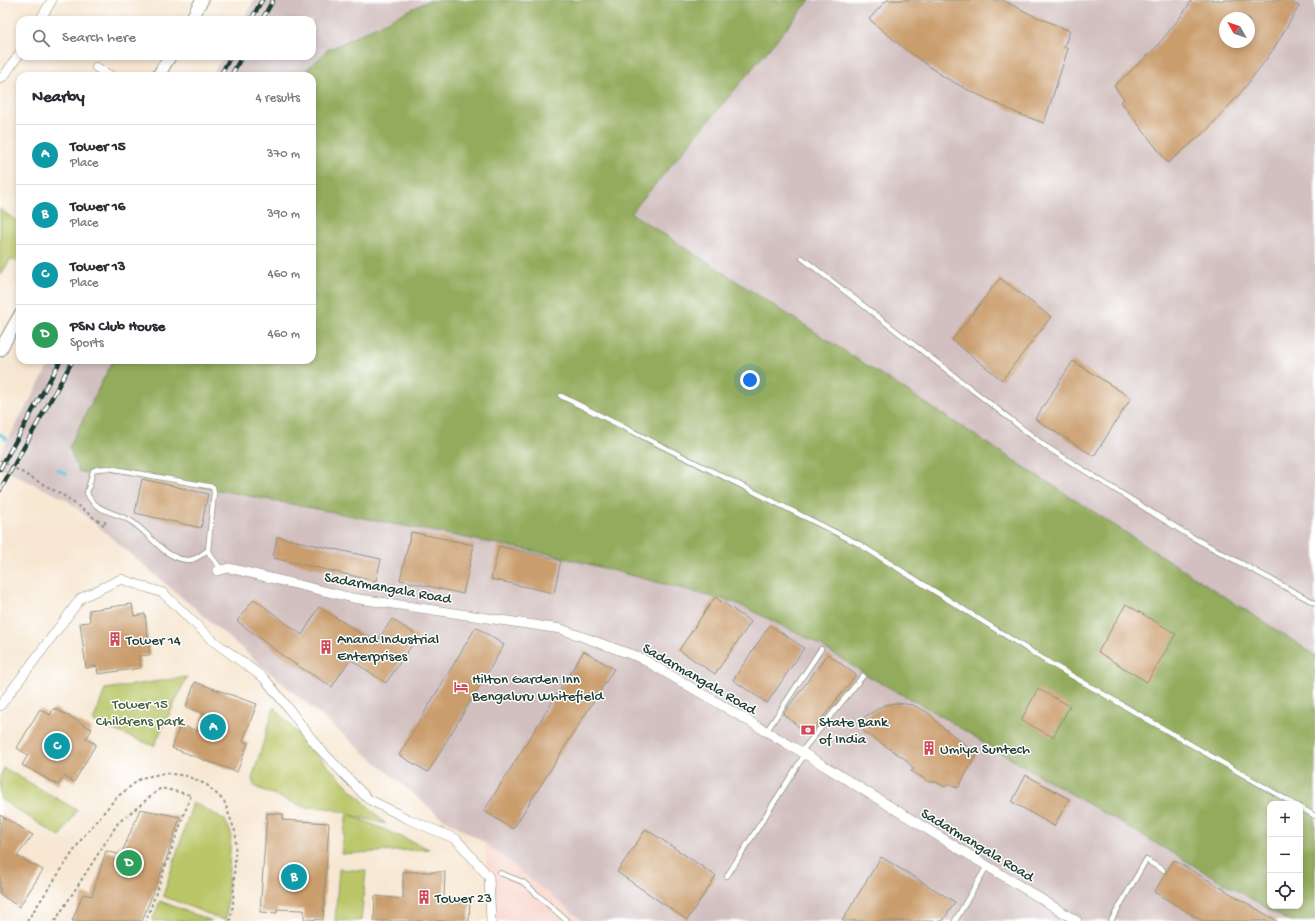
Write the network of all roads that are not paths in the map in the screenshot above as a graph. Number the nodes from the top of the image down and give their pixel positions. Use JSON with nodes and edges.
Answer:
{"nodes":[{"id":1,"x":52,"y":0,"type":"edge"},
{"id":2,"x":202,"y":0,"type":"edge"},
{"id":3,"x":42,"y":16,"type":"edge"},
{"id":4,"x":193,"y":16,"type":"edge"},
{"id":5,"x":16,"y":59,"type":"edge"},
{"id":6,"x":168,"y":60,"type":"edge"},
{"id":7,"x":96,"y":67,"type":"dead end"},
{"id":8,"x":104,"y":72,"type":"edge"},
{"id":9,"x":160,"y":72,"type":"edge"},
{"id":10,"x":0,"y":78,"type":"edge"},
{"id":11,"x":802,"y":258,"type":"dead end"},
{"id":12,"x":16,"y":322,"type":"edge"},
{"id":13,"x":0,"y":350,"type":"edge"},
{"id":14,"x":561,"y":396,"type":"dead end"},
{"id":15,"x":208,"y":550,"type":"junction"},
{"id":16,"x":220,"y":570,"type":"joint"},
{"id":17,"x":1315,"y":603,"type":"edge"},
{"id":18,"x":821,"y":649,"type":"dead end"},
{"id":19,"x":864,"y":676,"type":"dead end"},
{"id":20,"x":0,"y":706,"type":"edge"},
{"id":21,"x":766,"y":732,"type":"junction"},
{"id":22,"x":803,"y":753,"type":"junction"},
{"id":23,"x":1289,"y":801,"type":"edge"},
{"id":24,"x":1303,"y":809,"type":"edge"},
{"id":25,"x":1315,"y":816,"type":"edge"},
{"id":26,"x":986,"y":866,"type":"junction"},
{"id":27,"x":1163,"y":870,"type":"dead end"},
{"id":28,"x":500,"y":872,"type":"dead end"},
{"id":29,"x":727,"y":876,"type":"dead end"},
{"id":30,"x":491,"y":921,"type":"edge"},
{"id":31,"x":567,"y":921,"type":"edge"},
{"id":32,"x":956,"y":921,"type":"edge"},
{"id":33,"x":1077,"y":921,"type":"edge"},
{"id":34,"x":1111,"y":921,"type":"edge"}],
"edges":[{"from":1,"to":3,"type":"street"},
{"from":2,"to":4,"type":"street"},
{"from":5,"to":10,"type":"street"},
{"from":6,"to":9,"type":"street"},
{"from":7,"to":8,"type":"street"},
{"from":11,"to":17,"type":"lane"},
{"from":12,"to":13,"type":"street"},
{"from":14,"to":23,"type":"lane"},
{"from":15,"to":15,"type":"lane"},
{"from":15,"to":16,"type":"lane"},
{"from":16,"to":21,"type":"street","name":"Sadarmangala Road"},
{"from":18,"to":21,"type":"lane"},
{"from":19,"to":22,"type":"lane"},
{"from":20,"to":30,"type":"street"},
{"from":21,"to":22,"type":"street","name":"Sadarmangala Road"},
{"from":22,"to":26,"type":"street","name":"Sadarmangala Road"},
{"from":22,"to":29,"type":"lane"},
{"from":24,"to":25,"type":"lane"},
{"from":26,"to":32,"type":"lane"},
{"from":26,"to":33,"type":"street","name":"Sadarmangala Road"},
{"from":27,"to":34,"type":"lane"},
{"from":28,"to":31,"type":"lane"}]}
